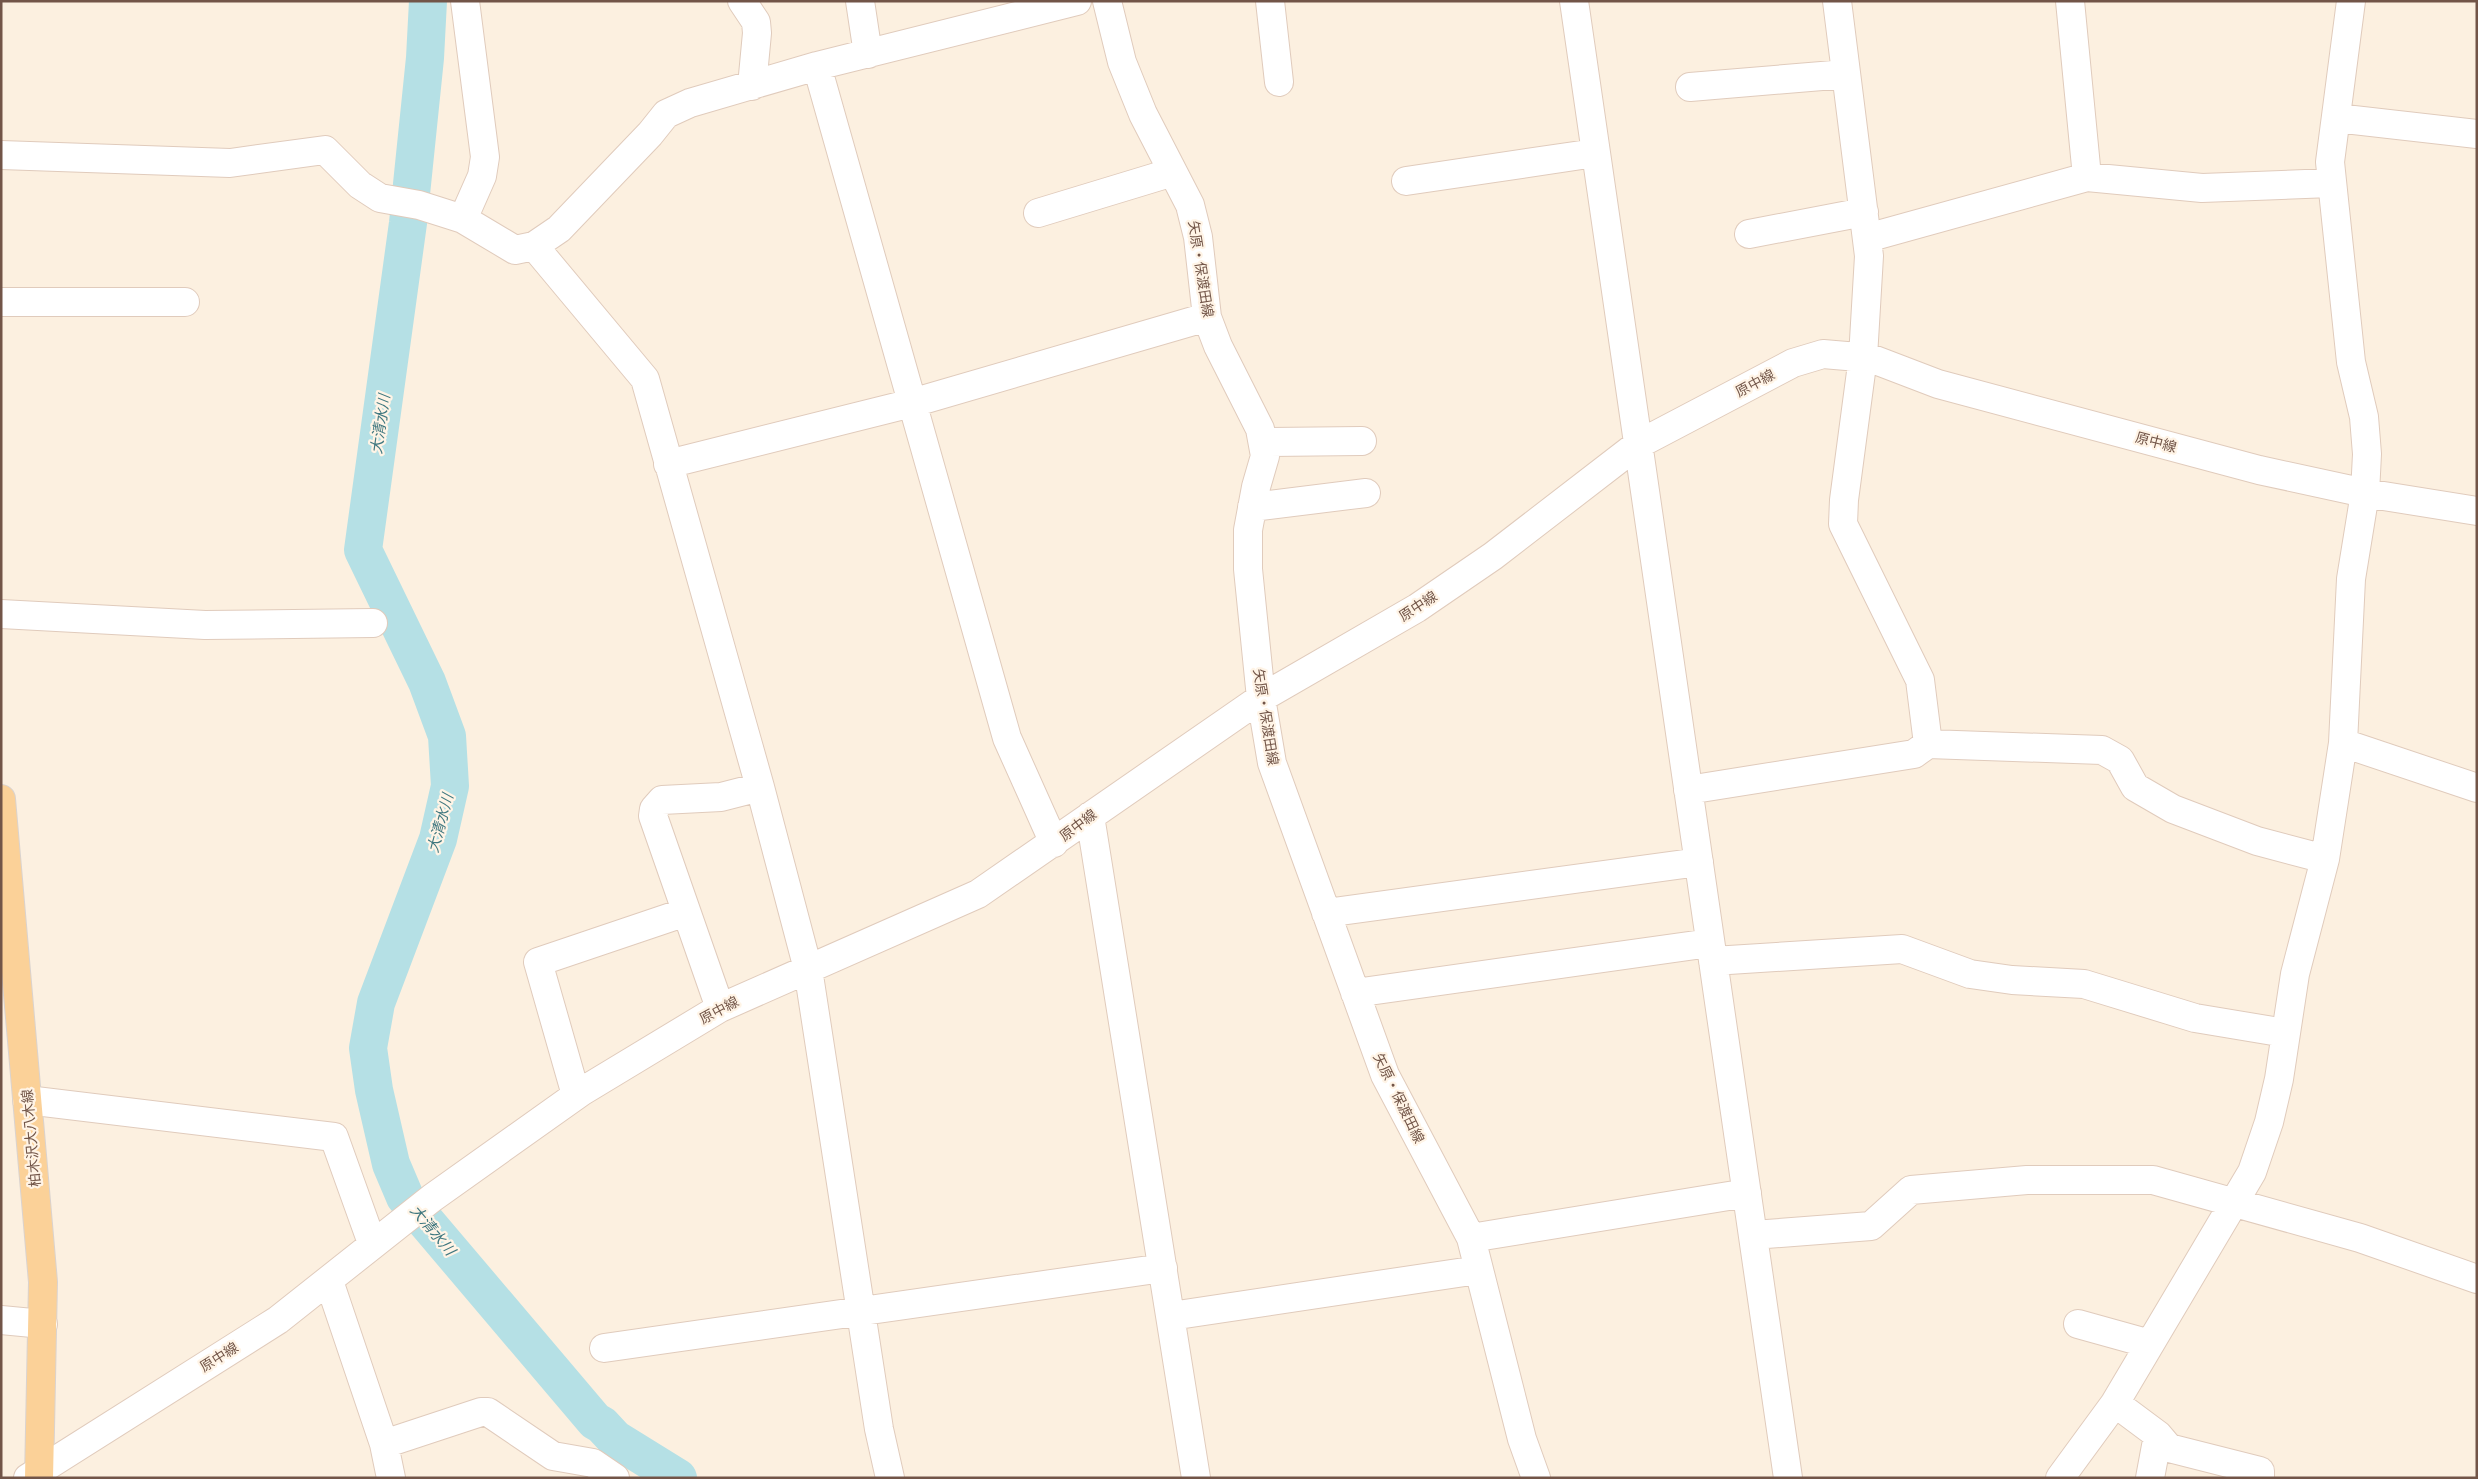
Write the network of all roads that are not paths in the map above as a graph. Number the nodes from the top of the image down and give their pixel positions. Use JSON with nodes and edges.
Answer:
{"nodes":[{"id":1,"x":465,"y":1,"type":"edge"},
{"id":2,"x":742,"y":1,"type":"edge"},
{"id":3,"x":860,"y":1,"type":"edge"},
{"id":4,"x":1077,"y":1,"type":"edge"},
{"id":5,"x":1108,"y":1,"type":"edge"},
{"id":6,"x":1270,"y":1,"type":"edge"},
{"id":7,"x":1574,"y":1,"type":"edge"},
{"id":8,"x":1837,"y":1,"type":"edge"},
{"id":9,"x":2070,"y":1,"type":"edge"},
{"id":10,"x":2351,"y":1,"type":"edge"},
{"id":11,"x":868,"y":54,"type":"junction"},
{"id":12,"x":817,"y":66,"type":"junction"},
{"id":13,"x":1846,"y":74,"type":"junction"},
{"id":14,"x":1279,"y":82,"type":"dead end"},
{"id":15,"x":752,"y":86,"type":"junction"},
{"id":16,"x":1690,"y":87,"type":"dead end"},
{"id":17,"x":2336,"y":118,"type":"junction"},
{"id":18,"x":2477,"y":134,"type":"edge"},
{"id":19,"x":1595,"y":153,"type":"junction"},
{"id":20,"x":1,"y":155,"type":"edge"},
{"id":21,"x":1173,"y":172,"type":"junction"},
{"id":22,"x":2087,"y":177,"type":"junction"},
{"id":23,"x":1406,"y":181,"type":"dead end"},
{"id":24,"x":2331,"y":183,"type":"junction"},
{"id":25,"x":1038,"y":213,"type":"dead end"},
{"id":26,"x":463,"y":219,"type":"junction"},
{"id":27,"x":1865,"y":225,"type":"junction"},
{"id":28,"x":1749,"y":234,"type":"dead end"},
{"id":29,"x":534,"y":246,"type":"junction"},
{"id":30,"x":1,"y":302,"type":"edge"},
{"id":31,"x":185,"y":302,"type":"dead end"},
{"id":32,"x":1207,"y":317,"type":"junction"},
{"id":33,"x":1864,"y":357,"type":"junction"},
{"id":34,"x":912,"y":403,"type":"junction"},
{"id":35,"x":1362,"y":441,"type":"dead end"},
{"id":36,"x":1264,"y":442,"type":"junction"},
{"id":37,"x":1637,"y":445,"type":"junction"},
{"id":38,"x":668,"y":464,"type":"junction"},
{"id":39,"x":1366,"y":493,"type":"dead end"},
{"id":40,"x":2365,"y":493,"type":"junction"},
{"id":41,"x":1252,"y":507,"type":"junction"},
{"id":42,"x":2477,"y":512,"type":"edge"},
{"id":43,"x":1,"y":614,"type":"edge"},
{"id":44,"x":373,"y":623,"type":"dead end"},
{"id":45,"x":1261,"y":698,"type":"junction"},
{"id":46,"x":2343,"y":743,"type":"junction"},
{"id":47,"x":1928,"y":744,"type":"junction"},
{"id":48,"x":760,"y":787,"type":"junction"},
{"id":49,"x":2477,"y":788,"type":"edge"},
{"id":50,"x":1688,"y":790,"type":"junction"},
{"id":51,"x":1,"y":799,"type":"edge"},
{"id":52,"x":1090,"y":816,"type":"junction"},
{"id":53,"x":1054,"y":843,"type":"junction"},
{"id":54,"x":2325,"y":858,"type":"junction"},
{"id":55,"x":1699,"y":862,"type":"junction"},
{"id":56,"x":686,"y":912,"type":"junction"},
{"id":57,"x":1326,"y":913,"type":"junction"},
{"id":58,"x":1712,"y":952,"type":"junction"},
{"id":59,"x":808,"y":969,"type":"junction"},
{"id":60,"x":1355,"y":993,"type":"junction"},
{"id":61,"x":9,"y":997,"type":"edge"},
{"id":62,"x":720,"y":1008,"type":"junction"},
{"id":63,"x":2286,"y":1033,"type":"junction"},
{"id":64,"x":576,"y":1095,"type":"junction"},
{"id":65,"x":27,"y":1100,"type":"junction"},
{"id":66,"x":1747,"y":1193,"type":"junction"},
{"id":67,"x":2235,"y":1202,"type":"junction"},
{"id":68,"x":1753,"y":1235,"type":"junction"},
{"id":69,"x":1470,"y":1238,"type":"junction"},
{"id":70,"x":372,"y":1243,"type":"junction"},
{"id":71,"x":1163,"y":1268,"type":"junction"},
{"id":72,"x":1478,"y":1270,"type":"junction"},
{"id":73,"x":2476,"y":1276,"type":"edge"},
{"id":74,"x":329,"y":1281,"type":"junction"},
{"id":75,"x":860,"y":1310,"type":"junction"},
{"id":76,"x":1171,"y":1316,"type":"junction"},
{"id":77,"x":1,"y":1320,"type":"edge"},
{"id":78,"x":43,"y":1324,"type":"junction"},
{"id":79,"x":2078,"y":1324,"type":"dead end"},
{"id":80,"x":2150,"y":1344,"type":"junction"},
{"id":81,"x":604,"y":1348,"type":"dead end"},
{"id":82,"x":2115,"y":1402,"type":"junction"},
{"id":83,"x":2158,"y":1435,"type":"junction"},
{"id":84,"x":384,"y":1444,"type":"junction"},
{"id":85,"x":35,"y":1475,"type":"edge"},
{"id":86,"x":391,"y":1478,"type":"edge"},
{"id":87,"x":615,"y":1478,"type":"edge"},
{"id":88,"x":890,"y":1478,"type":"edge"},
{"id":89,"x":1196,"y":1478,"type":"edge"},
{"id":90,"x":1536,"y":1478,"type":"edge"},
{"id":91,"x":1788,"y":1478,"type":"edge"},
{"id":92,"x":2060,"y":1478,"type":"edge"},
{"id":93,"x":2150,"y":1478,"type":"edge"},
{"id":94,"x":2260,"y":1478,"type":"edge"}],
"edges":[{"from":1,"to":26,"type":"street"},
{"from":2,"to":15,"type":"street"},
{"from":3,"to":11,"type":"street"},
{"from":4,"to":11,"type":"street"},
{"from":5,"to":21,"type":"street","name":"矢原・保渡田線"},
{"from":6,"to":14,"type":"street"},
{"from":7,"to":19,"type":"street"},
{"from":8,"to":13,"type":"street"},
{"from":9,"to":22,"type":"street"},
{"from":10,"to":17,"type":"street"},
{"from":11,"to":12,"type":"street"},
{"from":12,"to":15,"type":"street"},
{"from":12,"to":34,"type":"street"},
{"from":13,"to":16,"type":"street"},
{"from":13,"to":27,"type":"street"},
{"from":15,"to":29,"type":"street"},
{"from":17,"to":18,"type":"street"},
{"from":17,"to":24,"type":"street"},
{"from":19,"to":23,"type":"street"},
{"from":19,"to":37,"type":"street"},
{"from":20,"to":26,"type":"street"},
{"from":21,"to":25,"type":"street"},
{"from":21,"to":32,"type":"street","name":"矢原・保渡田線"},
{"from":22,"to":24,"type":"street"},
{"from":22,"to":27,"type":"street"},
{"from":24,"to":40,"type":"street"},
{"from":26,"to":29,"type":"street"},
{"from":27,"to":28,"type":"street"},
{"from":27,"to":33,"type":"street"},
{"from":29,"to":38,"type":"street"},
{"from":30,"to":31,"type":"street"},
{"from":32,"to":34,"type":"street"},
{"from":32,"to":36,"type":"street","name":"矢原・保渡田線"},
{"from":33,"to":37,"type":"street","name":"原中線"},
{"from":33,"to":40,"type":"street","name":"原中線"},
{"from":33,"to":47,"type":"street"},
{"from":34,"to":38,"type":"street"},
{"from":34,"to":53,"type":"street"},
{"from":35,"to":36,"type":"street"},
{"from":36,"to":41,"type":"street","name":"矢原・保渡田線"},
{"from":37,"to":45,"type":"street","name":"原中線"},
{"from":37,"to":50,"type":"street"},
{"from":38,"to":48,"type":"street"},
{"from":39,"to":41,"type":"street"},
{"from":40,"to":42,"type":"street","name":"原中線"},
{"from":40,"to":46,"type":"street"},
{"from":41,"to":45,"type":"street","name":"矢原・保渡田線"},
{"from":43,"to":44,"type":"street"},
{"from":45,"to":52,"type":"street","name":"原中線"},
{"from":45,"to":57,"type":"street","name":"矢原・保渡田線"},
{"from":46,"to":49,"type":"street"},
{"from":46,"to":54,"type":"street"},
{"from":47,"to":50,"type":"street"},
{"from":47,"to":54,"type":"street"},
{"from":48,"to":56,"type":"street"},
{"from":48,"to":59,"type":"street"},
{"from":50,"to":55,"type":"street"},
{"from":51,"to":61,"type":"main road","name":"柏木沢大八木線"},
{"from":52,"to":53,"type":"street","name":"原中線"},
{"from":52,"to":71,"type":"street"},
{"from":53,"to":59,"type":"street","name":"原中線"},
{"from":54,"to":63,"type":"street"},
{"from":55,"to":57,"type":"street"},
{"from":55,"to":58,"type":"street"},
{"from":56,"to":62,"type":"street"},
{"from":56,"to":64,"type":"street"},
{"from":57,"to":60,"type":"street","name":"矢原・保渡田線"},
{"from":58,"to":60,"type":"street"},
{"from":58,"to":63,"type":"street"},
{"from":58,"to":66,"type":"street"},
{"from":59,"to":62,"type":"street","name":"原中線"},
{"from":59,"to":75,"type":"street"},
{"from":60,"to":69,"type":"street","name":"矢原・保渡田線"},
{"from":61,"to":65,"type":"main road","name":"柏木沢大八木線"},
{"from":62,"to":64,"type":"street","name":"原中線"},
{"from":63,"to":67,"type":"street"},
{"from":64,"to":70,"type":"street","name":"原中線"},
{"from":65,"to":70,"type":"street"},
{"from":65,"to":78,"type":"main road","name":"柏木沢大八木線"},
{"from":66,"to":68,"type":"street"},
{"from":66,"to":69,"type":"street"},
{"from":67,"to":68,"type":"street"},
{"from":67,"to":73,"type":"street"},
{"from":67,"to":80,"type":"street"},
{"from":68,"to":91,"type":"street"},
{"from":69,"to":72,"type":"street","name":"矢原・保渡田線"},
{"from":70,"to":74,"type":"street","name":"原中線"},
{"from":71,"to":75,"type":"street"},
{"from":71,"to":76,"type":"street"},
{"from":72,"to":76,"type":"street"},
{"from":72,"to":90,"type":"street","name":"矢原・保渡田線"},
{"from":74,"to":84,"type":"street"},
{"from":74,"to":85,"type":"street","name":"原中線"},
{"from":75,"to":81,"type":"street"},
{"from":75,"to":88,"type":"street"},
{"from":76,"to":89,"type":"street"},
{"from":77,"to":78,"type":"street"},
{"from":78,"to":85,"type":"main road","name":"柏木沢大八木線"},
{"from":79,"to":80,"type":"street"},
{"from":80,"to":82,"type":"street"},
{"from":82,"to":83,"type":"street"},
{"from":82,"to":92,"type":"street"},
{"from":83,"to":93,"type":"street"},
{"from":83,"to":94,"type":"street"},
{"from":84,"to":86,"type":"street"},
{"from":84,"to":87,"type":"street"}]}
